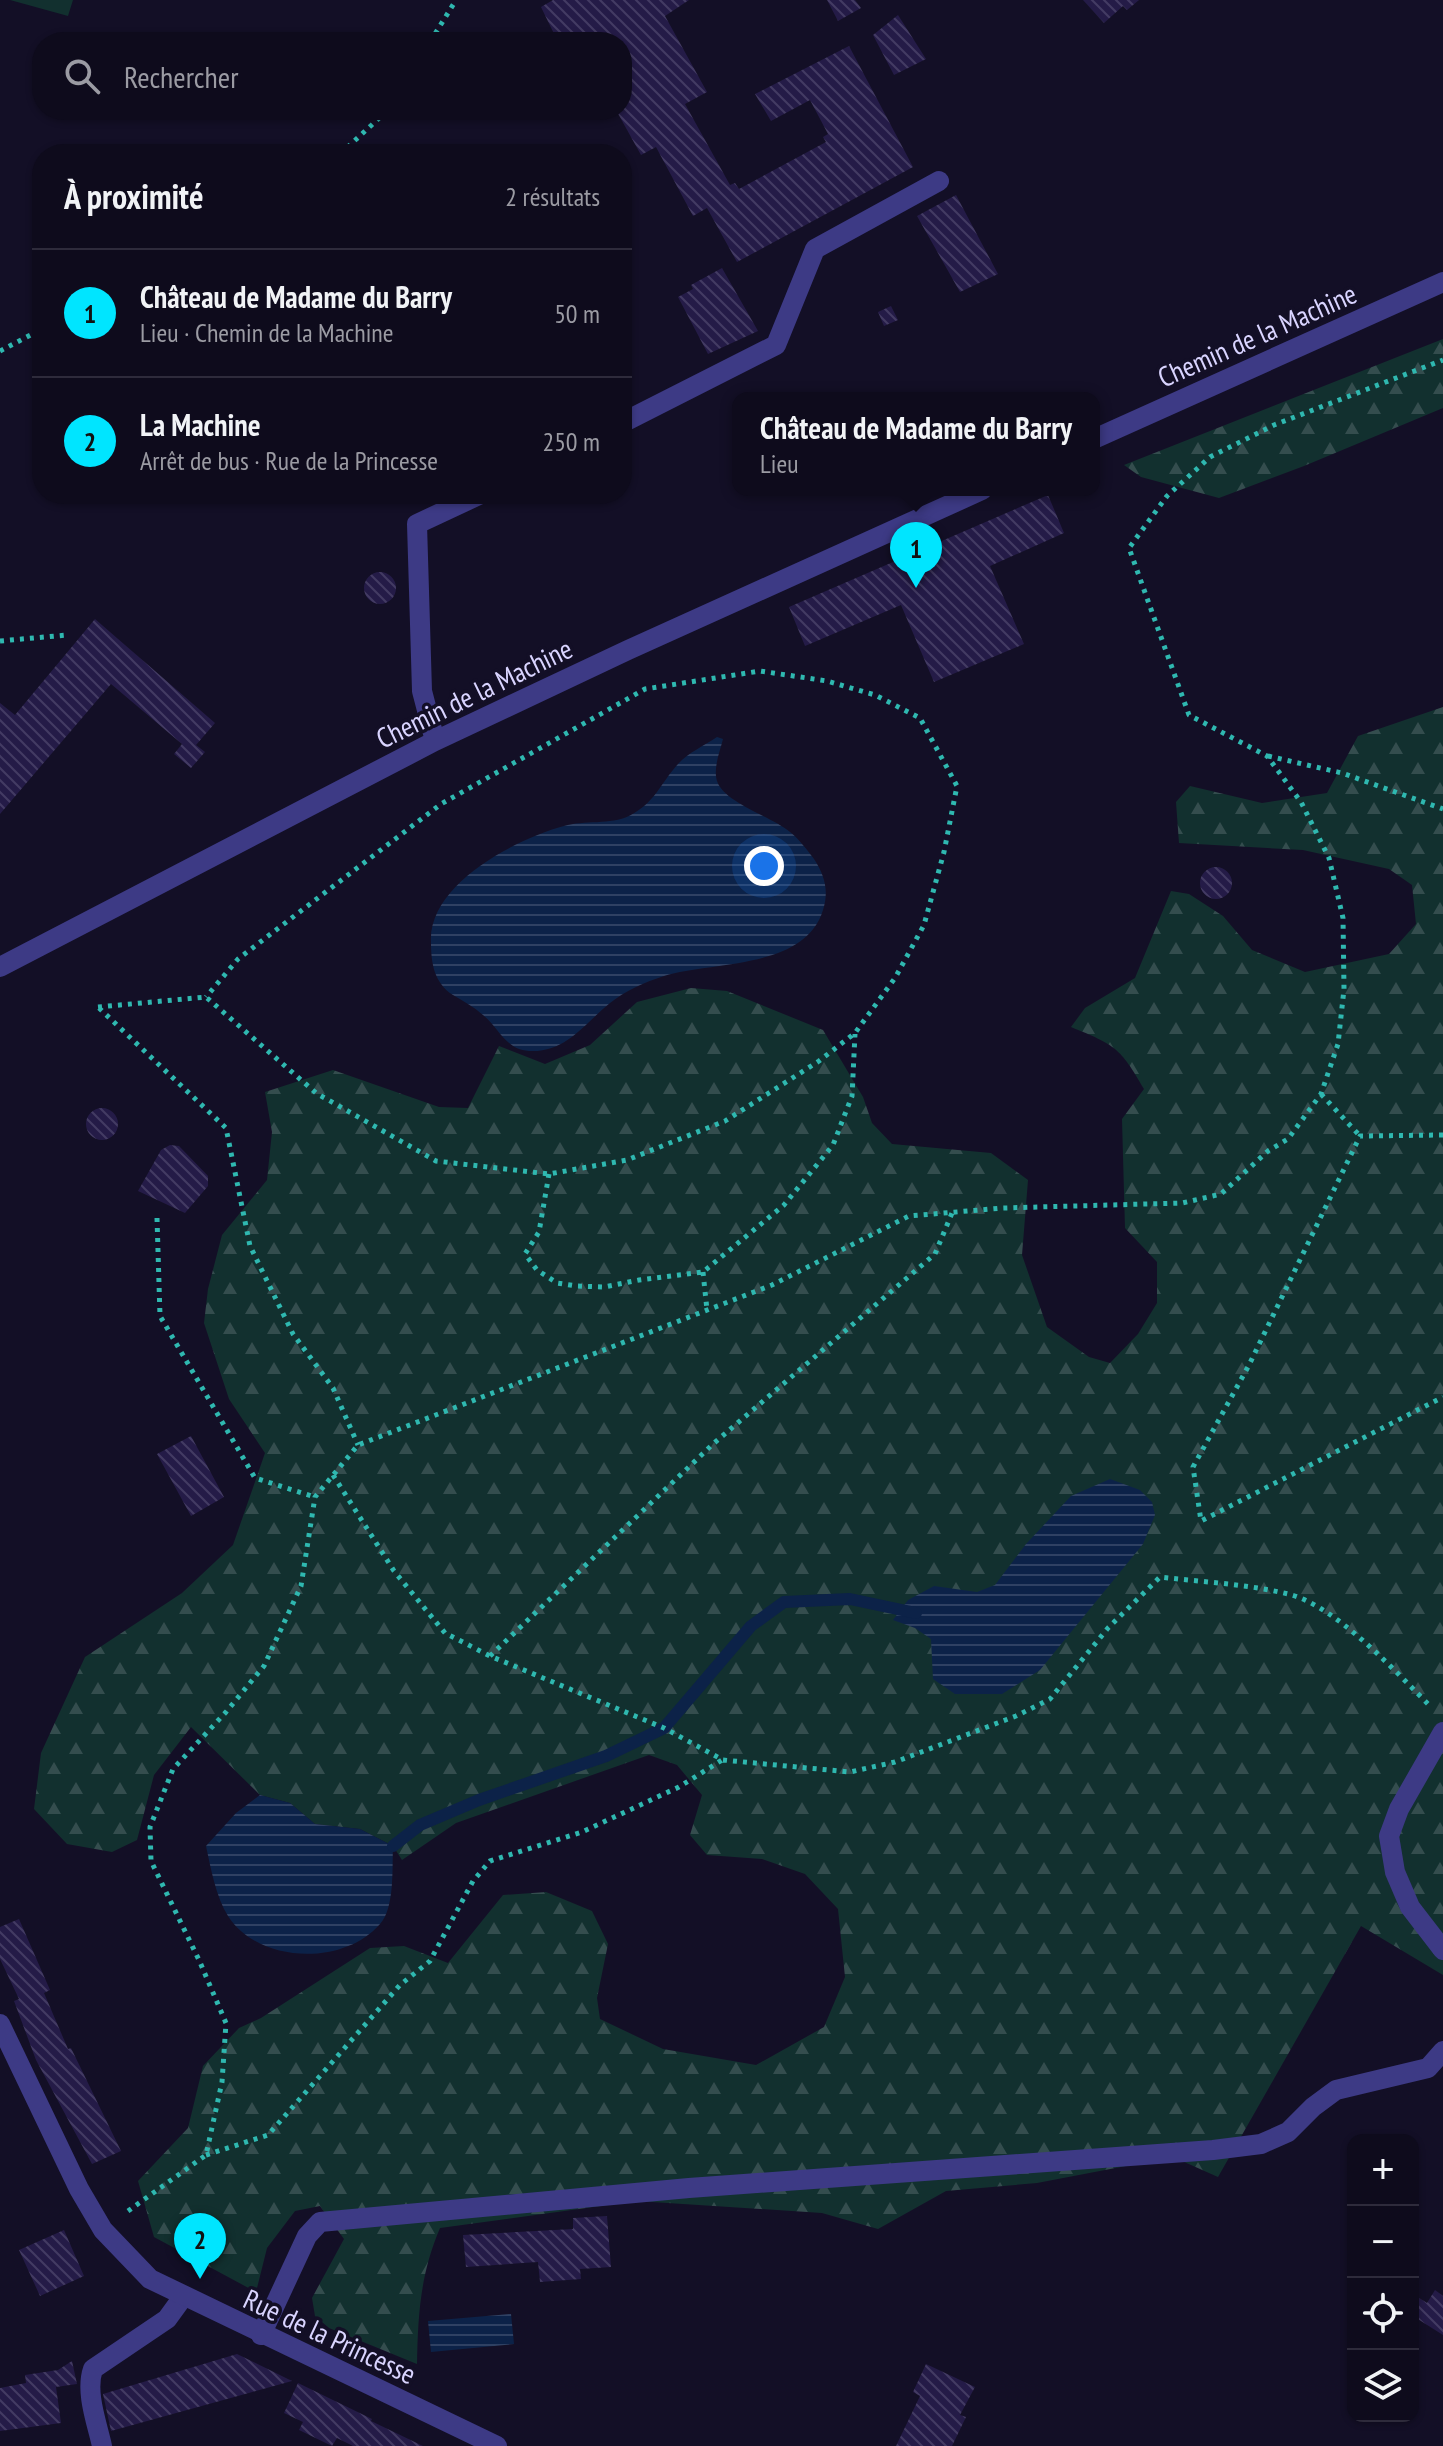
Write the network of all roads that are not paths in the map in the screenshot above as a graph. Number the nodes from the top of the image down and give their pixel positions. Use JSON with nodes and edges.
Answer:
{"nodes":[{"id":1,"x":939,"y":181,"type":"dead end"},
{"id":2,"x":1443,"y":282,"type":"edge"},
{"id":3,"x":632,"y":418,"type":"edge"},
{"id":4,"x":1100,"y":436,"type":"edge"},
{"id":5,"x":969,"y":496,"type":"edge"},
{"id":6,"x":460,"y":504,"type":"edge"},
{"id":7,"x":435,"y":741,"type":"junction"},
{"id":8,"x":0,"y":967,"type":"edge"},
{"id":9,"x":1443,"y":1732,"type":"edge"},
{"id":10,"x":1443,"y":1950,"type":"edge"},
{"id":11,"x":0,"y":2024,"type":"edge"},
{"id":12,"x":1443,"y":2051,"type":"edge"},
{"id":13,"x":183,"y":2297,"type":"junction"},
{"id":14,"x":261,"y":2335,"type":"junction"},
{"id":15,"x":102,"y":2446,"type":"edge"},
{"id":16,"x":497,"y":2446,"type":"edge"}],
"edges":[{"from":1,"to":3,"type":"street"},
{"from":2,"to":4,"type":"street","name":"Chemin de la Machine"},
{"from":5,"to":7,"type":"street","name":"Chemin de la Machine"},
{"from":6,"to":7,"type":"street"},
{"from":7,"to":8,"type":"street","name":"Chemin de la Machine"},
{"from":9,"to":10,"type":"street"},
{"from":11,"to":13,"type":"street","name":"Rue de la Princesse"},
{"from":12,"to":14,"type":"street"},
{"from":13,"to":14,"type":"street","name":"Rue de la Princesse"},
{"from":13,"to":15,"type":"street"},
{"from":14,"to":16,"type":"street","name":"Rue de la Princesse"}]}
